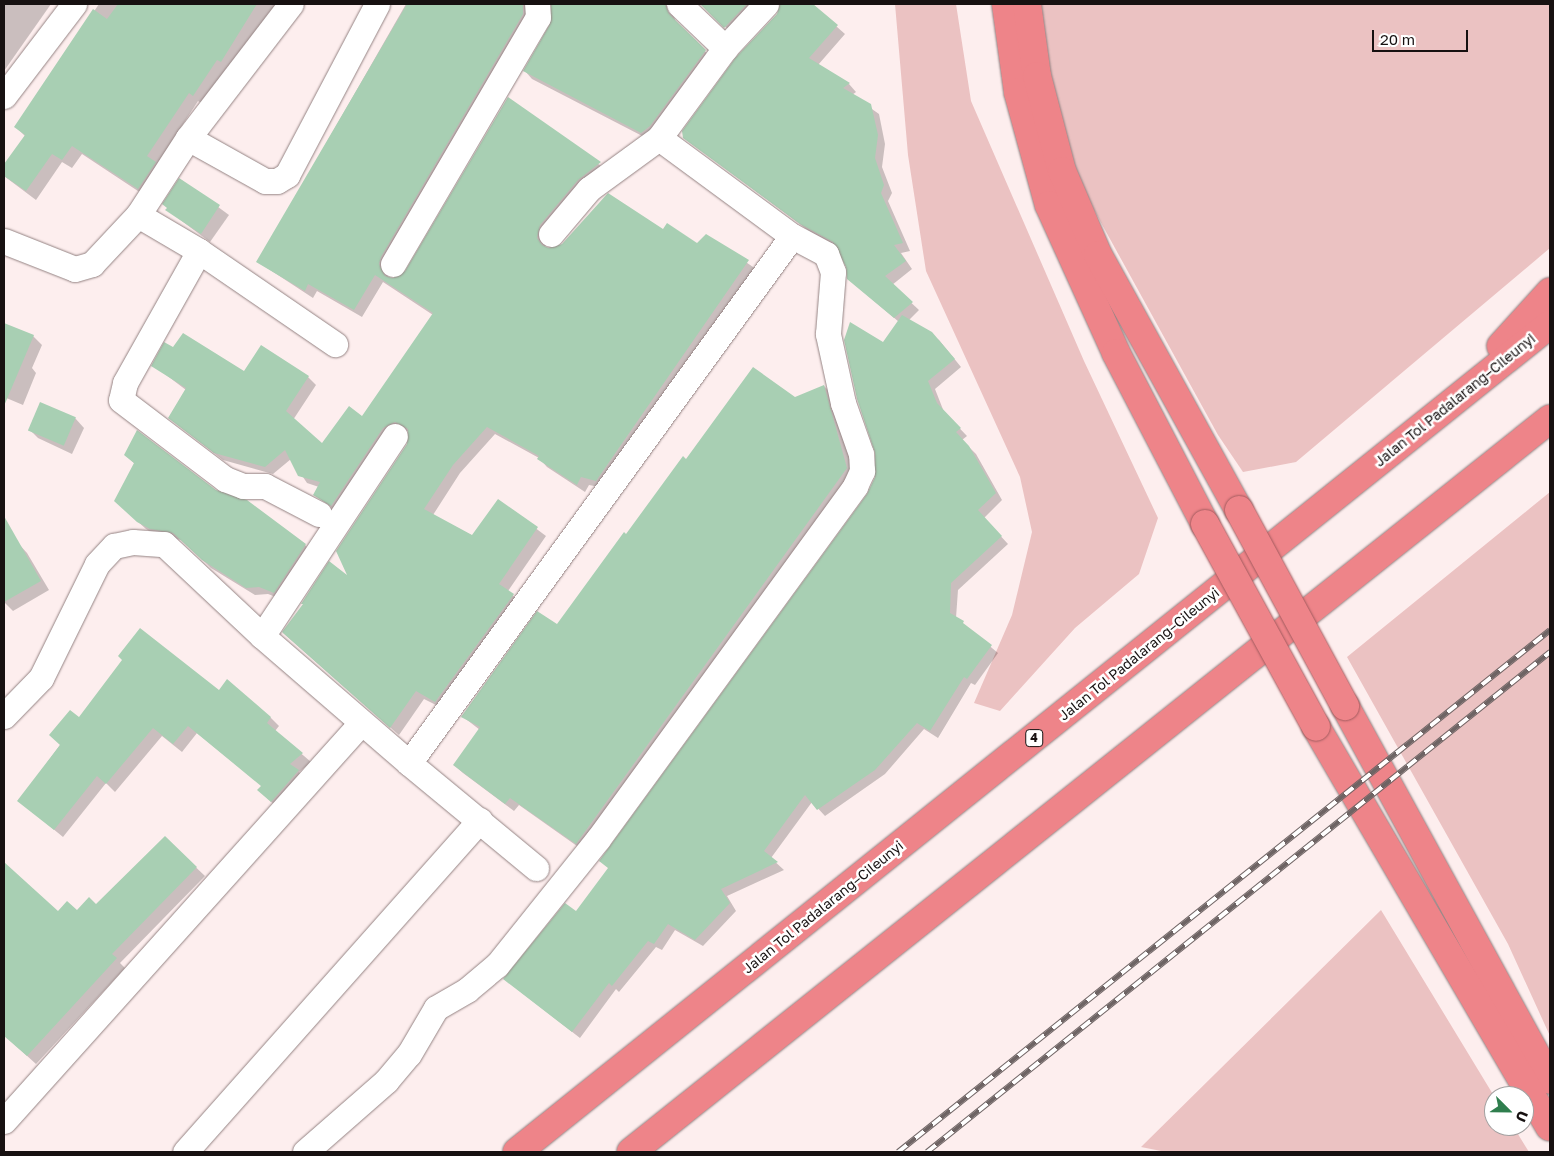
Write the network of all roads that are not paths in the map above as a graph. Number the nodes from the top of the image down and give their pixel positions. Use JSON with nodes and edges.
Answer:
{"nodes":[{"id":1,"x":74,"y":4,"type":"edge"},
{"id":2,"x":291,"y":4,"type":"edge"},
{"id":3,"x":377,"y":4,"type":"edge"},
{"id":4,"x":537,"y":4,"type":"edge"},
{"id":5,"x":679,"y":4,"type":"edge"},
{"id":6,"x":766,"y":4,"type":"edge"},
{"id":7,"x":1006,"y":4,"type":"edge"},
{"id":8,"x":1027,"y":4,"type":"edge"},
{"id":9,"x":725,"y":48,"type":"junction"},
{"id":10,"x":4,"y":96,"type":"edge"},
{"id":11,"x":188,"y":138,"type":"junction"},
{"id":12,"x":659,"y":138,"type":"junction"},
{"id":13,"x":138,"y":215,"type":"junction"},
{"id":14,"x":552,"y":234,"type":"dead end"},
{"id":15,"x":792,"y":236,"type":"junction"},
{"id":16,"x":4,"y":241,"type":"edge"},
{"id":17,"x":199,"y":251,"type":"junction"},
{"id":18,"x":393,"y":264,"type":"dead end"},
{"id":19,"x":1550,"y":292,"type":"edge"},
{"id":20,"x":1550,"y":324,"type":"edge"},
{"id":21,"x":335,"y":344,"type":"dead end"},
{"id":22,"x":1442,"y":410,"type":"junction"},
{"id":23,"x":1550,"y":420,"type":"edge"},
{"id":24,"x":395,"y":436,"type":"dead end"},
{"id":25,"x":319,"y":514,"type":"dead end"},
{"id":26,"x":262,"y":636,"type":"junction"},
{"id":27,"x":4,"y":716,"type":"edge"},
{"id":28,"x":361,"y":723,"type":"junction"},
{"id":29,"x":409,"y":763,"type":"junction"},
{"id":30,"x":480,"y":820,"type":"junction"},
{"id":31,"x":536,"y":868,"type":"dead end"},
{"id":32,"x":1550,"y":1080,"type":"edge"},
{"id":33,"x":4,"y":1121,"type":"edge"},
{"id":34,"x":1550,"y":1127,"type":"edge"},
{"id":35,"x":185,"y":1152,"type":"edge"},
{"id":36,"x":305,"y":1152,"type":"edge"},
{"id":37,"x":517,"y":1152,"type":"edge"},
{"id":38,"x":631,"y":1152,"type":"edge"}],
"edges":[{"from":1,"to":10,"type":"street"},
{"from":2,"to":11,"type":"street"},
{"from":3,"to":11,"type":"street"},
{"from":4,"to":18,"type":"street"},
{"from":5,"to":9,"type":"street"},
{"from":6,"to":9,"type":"street"},
{"from":7,"to":34,"type":"highway","bridge":true},
{"from":8,"to":32,"type":"highway","bridge":true},
{"from":9,"to":12,"type":"street"},
{"from":11,"to":13,"type":"street"},
{"from":12,"to":14,"type":"street"},
{"from":12,"to":15,"type":"street"},
{"from":13,"to":16,"type":"street"},
{"from":13,"to":17,"type":"street"},
{"from":15,"to":29,"type":"street"},
{"from":15,"to":36,"type":"street"},
{"from":17,"to":21,"type":"street"},
{"from":17,"to":25,"type":"street"},
{"from":19,"to":22,"type":"highway"},
{"from":20,"to":22,"type":"highway","name":"Jalan Tol Padalarang–Cileunyi","number":"4"},
{"from":22,"to":37,"type":"highway","name":"Jalan Tol Padalarang–Cileunyi","number":"4"},
{"from":23,"to":38,"type":"highway"},
{"from":24,"to":26,"type":"street"},
{"from":26,"to":27,"type":"street"},
{"from":26,"to":28,"type":"street"},
{"from":28,"to":29,"type":"street"},
{"from":28,"to":33,"type":"street"},
{"from":29,"to":30,"type":"street"},
{"from":30,"to":31,"type":"street"},
{"from":30,"to":35,"type":"street"}]}
